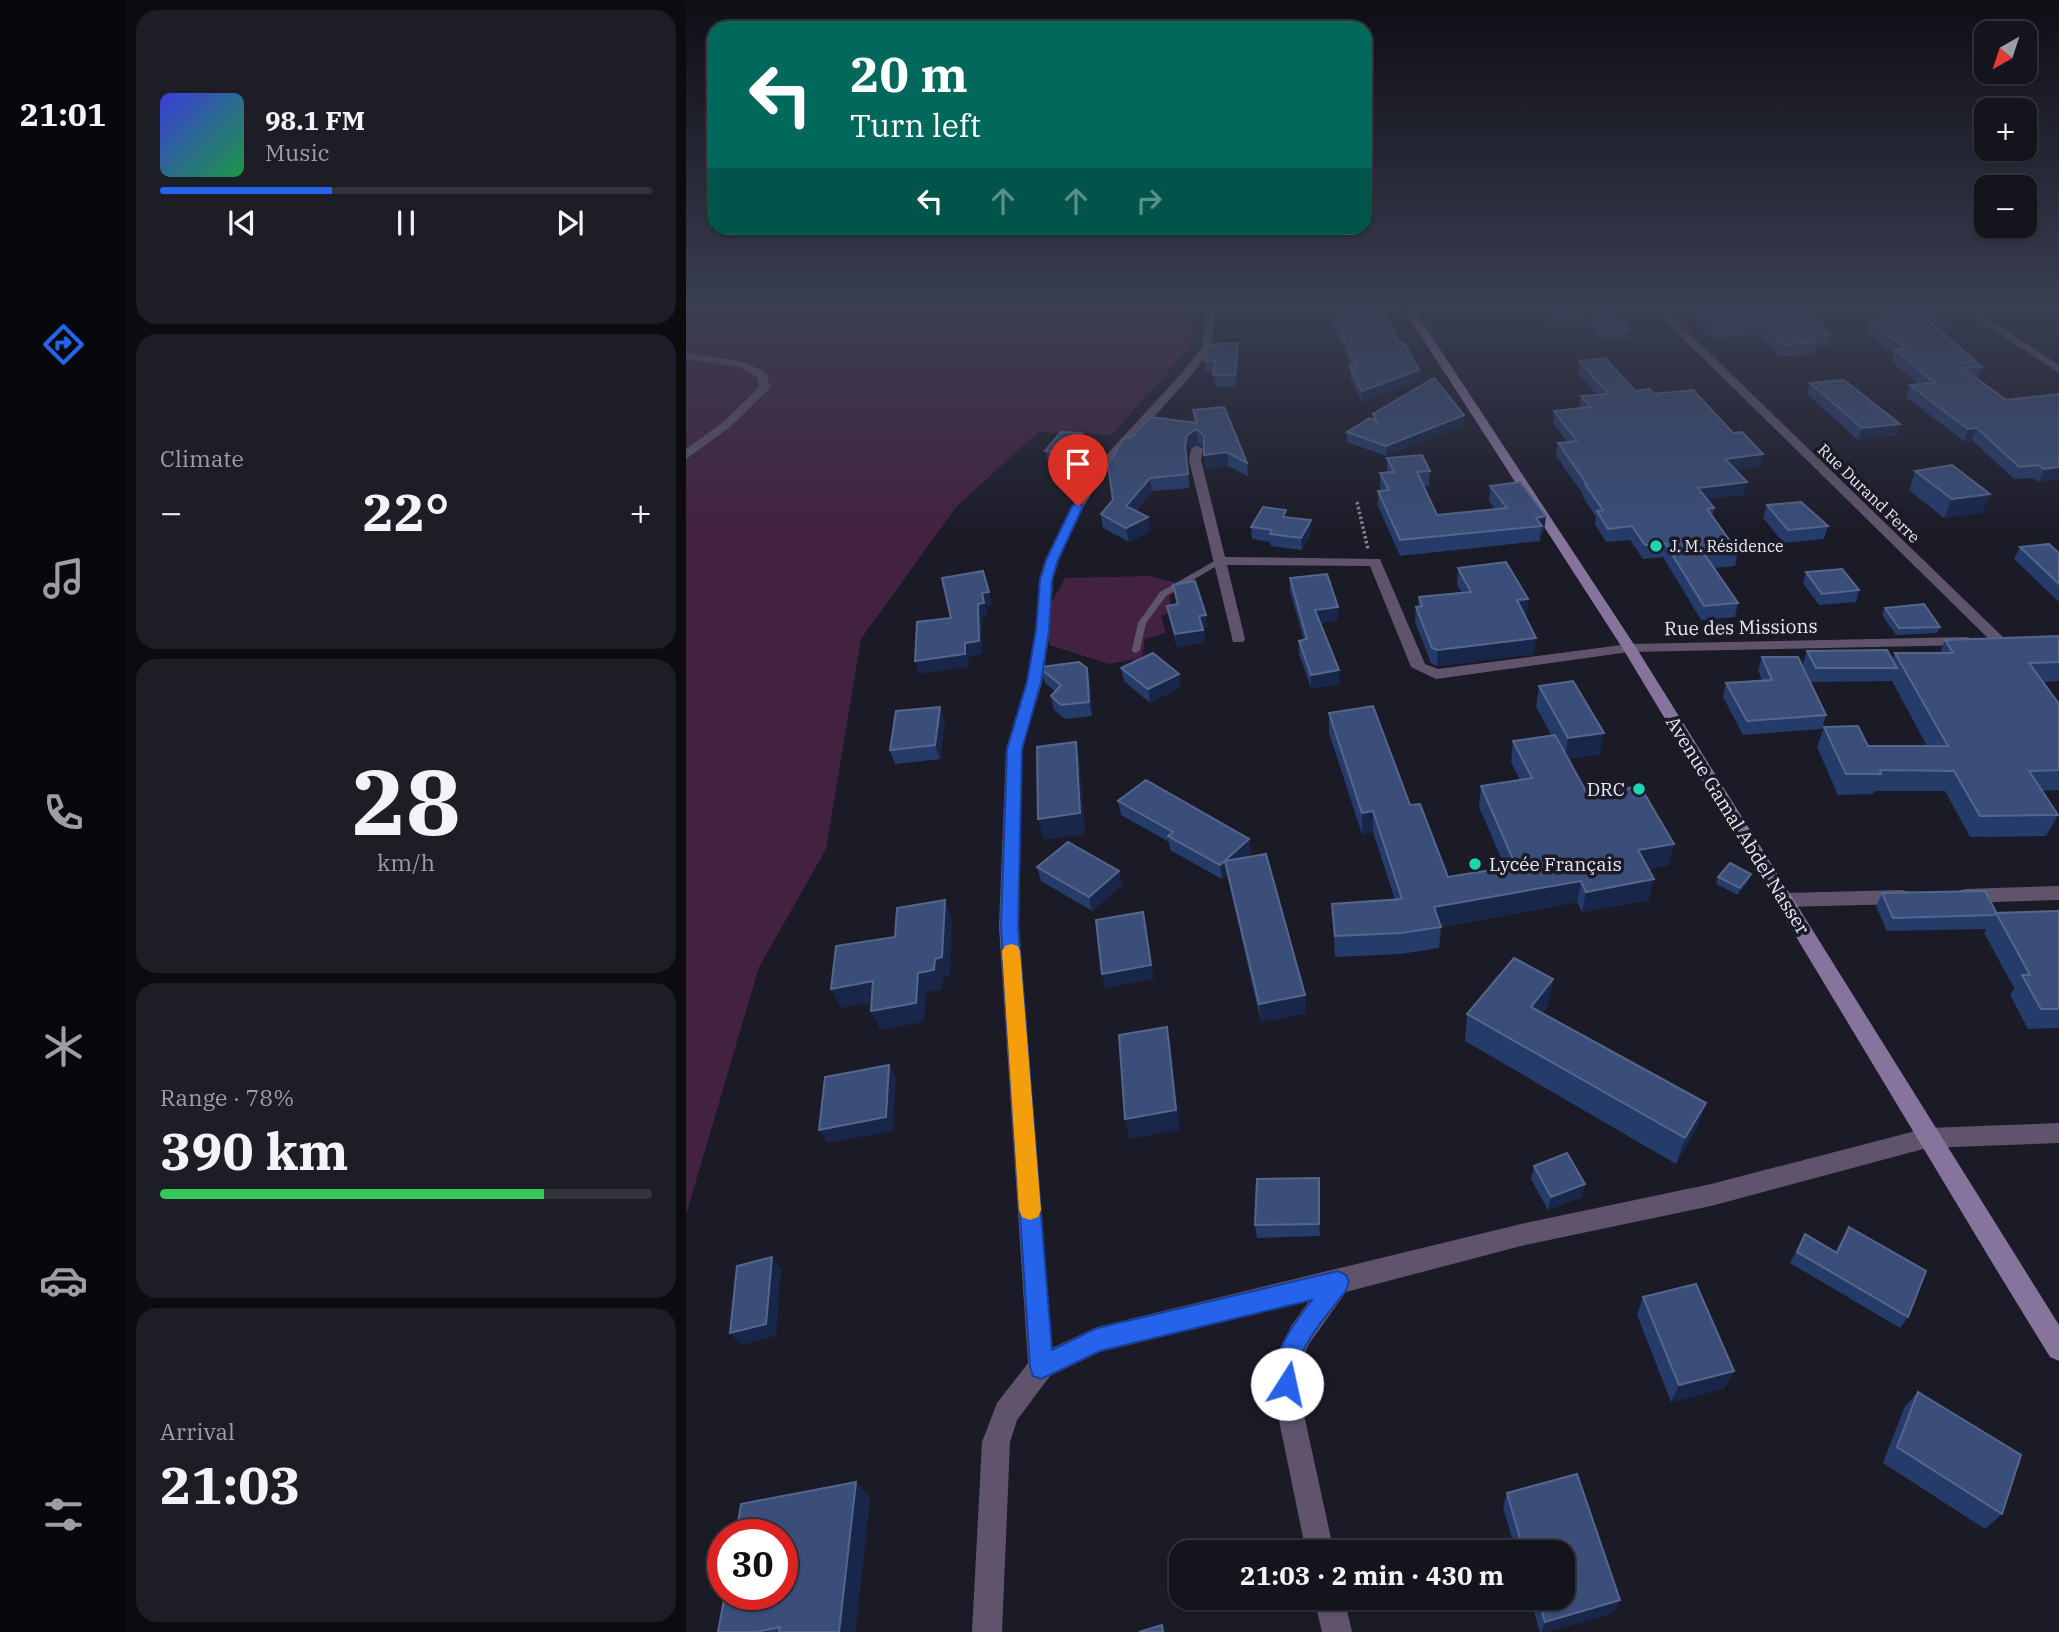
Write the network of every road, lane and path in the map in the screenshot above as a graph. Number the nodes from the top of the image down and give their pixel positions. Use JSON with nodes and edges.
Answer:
{"nodes":[{"id":1,"x":764,"y":384,"type":"edge"},
{"id":2,"x":1178,"y":384,"type":"edge"},
{"id":3,"x":1458,"y":384,"type":"edge"},
{"id":4,"x":1736,"y":384,"type":"edge"},
{"id":5,"x":1197,"y":449,"type":"dead end"},
{"id":6,"x":686,"y":455,"type":"edge"},
{"id":7,"x":1357,"y":502,"type":"dead end"},
{"id":8,"x":1221,"y":561,"type":"junction"},
{"id":9,"x":1376,"y":562,"type":"junction"},
{"id":10,"x":1238,"y":639,"type":"dead end"},
{"id":11,"x":2005,"y":640,"type":"joint"},
{"id":12,"x":1629,"y":648,"type":"junction"},
{"id":13,"x":1136,"y":650,"type":"dead end"},
{"id":14,"x":2059,"y":893,"type":"edge"},
{"id":15,"x":1950,"y":896,"type":"edge"},
{"id":16,"x":1922,"y":897,"type":"edge"},
{"id":17,"x":1785,"y":900,"type":"junction"},
{"id":18,"x":2059,"y":1133,"type":"edge"},
{"id":19,"x":1927,"y":1138,"type":"junction"},
{"id":20,"x":1338,"y":1282,"type":"junction"},
{"id":21,"x":2059,"y":1348,"type":"edge"},
{"id":22,"x":1041,"y":1367,"type":"junction"},
{"id":23,"x":1317,"y":1540,"type":"edge"},
{"id":24,"x":1331,"y":1610,"type":"edge"},
{"id":25,"x":987,"y":1632,"type":"edge"},
{"id":26,"x":1336,"y":1632,"type":"edge"}],
"edges":[{"from":1,"to":6,"type":"street"},
{"from":2,"to":22,"type":"street"},
{"from":3,"to":12,"type":"street","name":"Avenue Gamal Abdel Nasser"},
{"from":4,"to":11,"type":"street","name":"Rue Durand Ferre"},
{"from":5,"to":8,"type":"street"},
{"from":7,"to":9,"type":"path"},
{"from":8,"to":9,"type":"street"},
{"from":8,"to":10,"type":"street"},
{"from":8,"to":13,"type":"lane"},
{"from":9,"to":12,"type":"street","name":"Rue des Missions"},
{"from":11,"to":12,"type":"street","name":"Rue des Missions"},
{"from":12,"to":17,"type":"street","name":"Avenue Gamal Abdel Nasser"},
{"from":14,"to":15,"type":"street"},
{"from":16,"to":17,"type":"street"},
{"from":17,"to":19,"type":"street","name":"Avenue Gamal Abdel Nasser"},
{"from":18,"to":19,"type":"street"},
{"from":19,"to":20,"type":"street"},
{"from":19,"to":21,"type":"street","name":"Avenue Gamal Abdel Nasser"},
{"from":20,"to":22,"type":"street"},
{"from":20,"to":23,"type":"street"},
{"from":22,"to":25,"type":"street"},
{"from":24,"to":26,"type":"street"}]}
